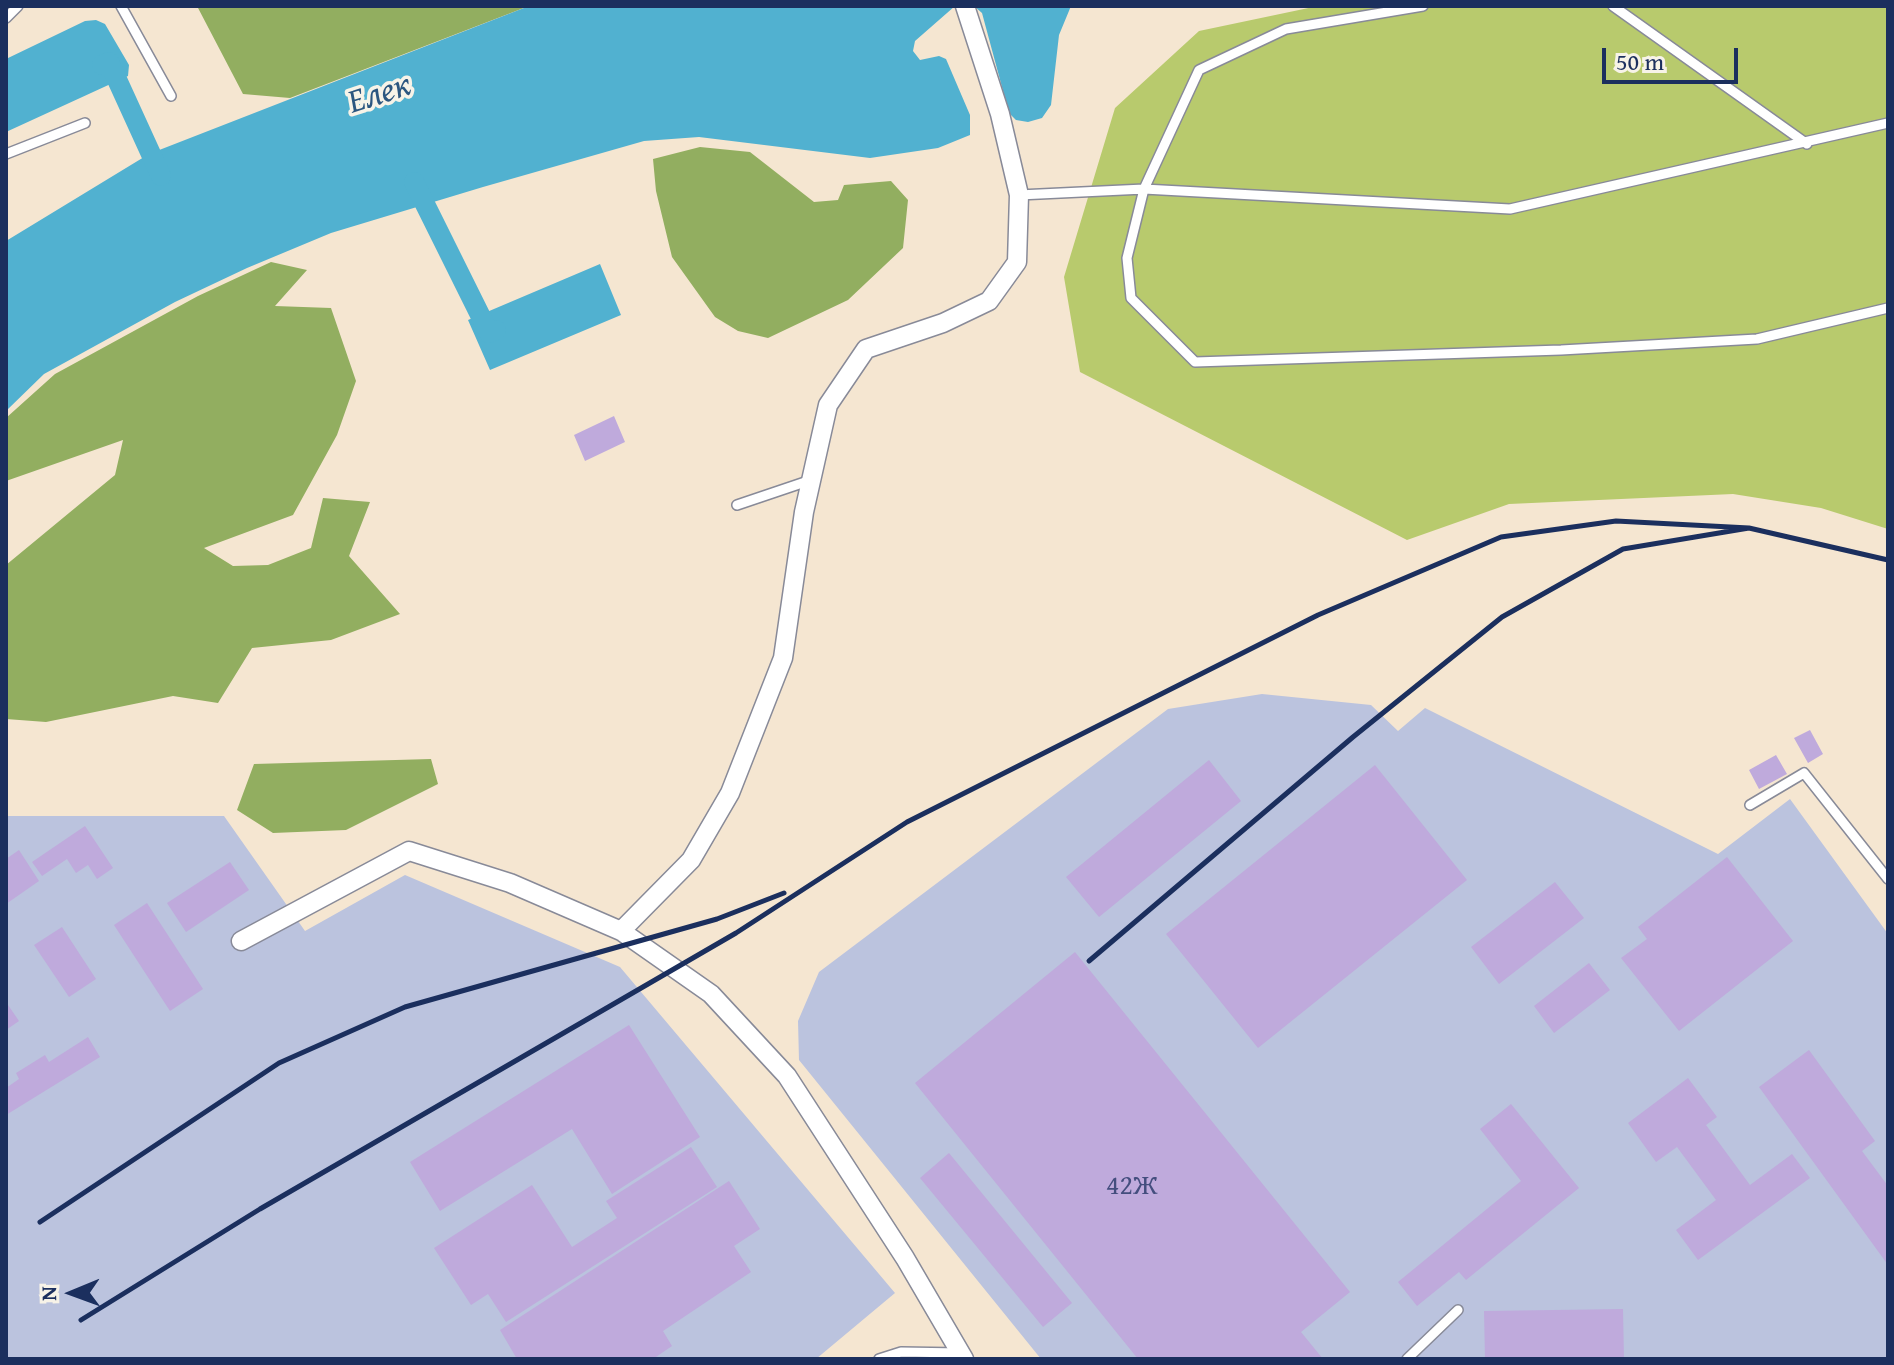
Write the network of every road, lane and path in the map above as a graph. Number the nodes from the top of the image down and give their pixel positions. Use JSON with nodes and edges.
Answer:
{"nodes":[{"id":1,"x":18,"y":6,"type":"edge"},
{"id":2,"x":121,"y":6,"type":"edge"},
{"id":3,"x":965,"y":6,"type":"edge"},
{"id":4,"x":1423,"y":6,"type":"edge"},
{"id":5,"x":1613,"y":6,"type":"edge"},
{"id":6,"x":6,"y":18,"type":"edge"},
{"id":7,"x":171,"y":96,"type":"dead end"},
{"id":8,"x":85,"y":123,"type":"dead end"},
{"id":9,"x":1888,"y":123,"type":"edge"},
{"id":10,"x":1807,"y":144,"type":"junction"},
{"id":11,"x":6,"y":154,"type":"edge"},
{"id":12,"x":1144,"y":189,"type":"junction"},
{"id":13,"x":1019,"y":195,"type":"junction"},
{"id":14,"x":1888,"y":308,"type":"edge"},
{"id":15,"x":811,"y":480,"type":"junction"},
{"id":16,"x":737,"y":505,"type":"dead end"},
{"id":17,"x":1750,"y":805,"type":"dead end"},
{"id":18,"x":1888,"y":879,"type":"edge"},
{"id":19,"x":621,"y":931,"type":"junction"},
{"id":20,"x":241,"y":941,"type":"dead end"},
{"id":21,"x":1458,"y":1310,"type":"dead end"},
{"id":22,"x":962,"y":1356,"type":"edge"},
{"id":23,"x":879,"y":1359,"type":"edge"},
{"id":24,"x":1407,"y":1359,"type":"edge"}],
"edges":[{"from":1,"to":6,"type":"lane"},
{"from":2,"to":7,"type":"lane"},
{"from":3,"to":13,"type":"street"},
{"from":4,"to":12,"type":"lane"},
{"from":5,"to":10,"type":"lane"},
{"from":8,"to":11,"type":"lane"},
{"from":9,"to":10,"type":"lane"},
{"from":10,"to":12,"type":"lane"},
{"from":12,"to":13,"type":"lane"},
{"from":12,"to":14,"type":"lane"},
{"from":13,"to":15,"type":"street"},
{"from":15,"to":16,"type":"lane"},
{"from":15,"to":19,"type":"street"},
{"from":17,"to":18,"type":"lane"},
{"from":19,"to":20,"type":"street"},
{"from":19,"to":22,"type":"street"},
{"from":21,"to":24,"type":"lane"},
{"from":22,"to":23,"type":"lane"}]}
